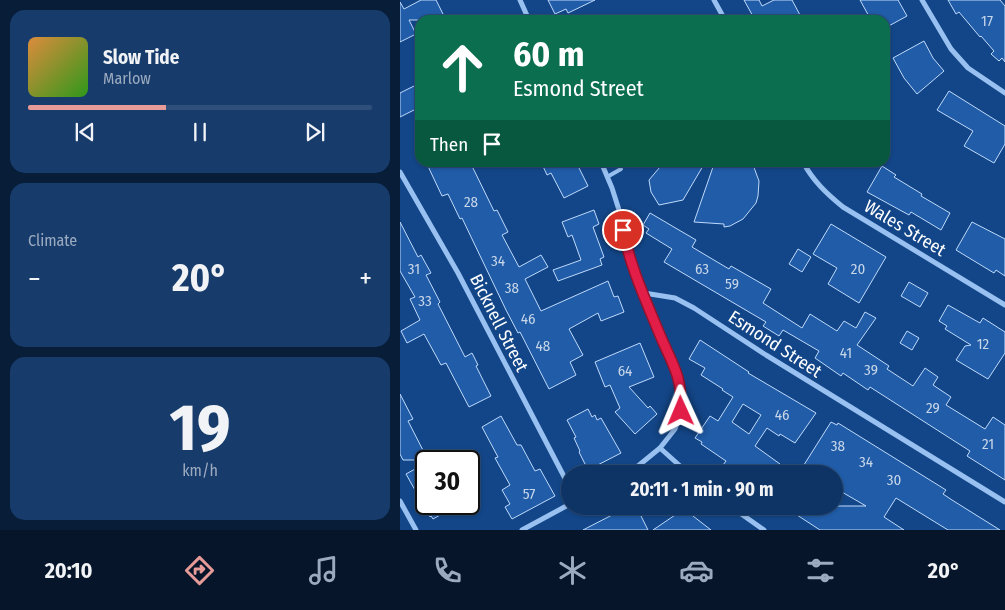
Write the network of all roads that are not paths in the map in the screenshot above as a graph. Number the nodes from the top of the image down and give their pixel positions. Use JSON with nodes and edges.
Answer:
{"nodes":[{"id":1,"x":520,"y":0,"type":"edge"},
{"id":2,"x":714,"y":0,"type":"edge"},
{"id":3,"x":922,"y":0,"type":"edge"},
{"id":4,"x":527,"y":15,"type":"edge"},
{"id":5,"x":722,"y":15,"type":"edge"},
{"id":6,"x":1005,"y":93,"type":"edge"},
{"id":7,"x":603,"y":167,"type":"edge"},
{"id":8,"x":806,"y":167,"type":"edge"},
{"id":9,"x":621,"y":169,"type":"dead end"},
{"id":10,"x":400,"y":172,"type":"edge"},
{"id":11,"x":607,"y":177,"type":"junction"},
{"id":12,"x":644,"y":293,"type":"junction"},
{"id":13,"x":1005,"y":304,"type":"edge"},
{"id":14,"x":660,"y":448,"type":"junction"},
{"id":15,"x":639,"y":465,"type":"edge"},
{"id":16,"x":680,"y":465,"type":"edge"},
{"id":17,"x":561,"y":471,"type":"edge"},
{"id":18,"x":400,"y":501,"type":"edge"},
{"id":19,"x":1005,"y":502,"type":"edge"},
{"id":20,"x":561,"y":509,"type":"edge"},
{"id":21,"x":743,"y":515,"type":"edge"},
{"id":22,"x":535,"y":523,"type":"junction"},
{"id":23,"x":416,"y":530,"type":"edge"},
{"id":24,"x":522,"y":530,"type":"edge"},
{"id":25,"x":539,"y":530,"type":"edge"},
{"id":26,"x":764,"y":530,"type":"edge"}],
"edges":[{"from":1,"to":4,"type":"street"},
{"from":2,"to":5,"type":"street"},
{"from":3,"to":6,"type":"street"},
{"from":7,"to":11,"type":"street"},
{"from":8,"to":13,"type":"street","name":"Wales Street"},
{"from":9,"to":11,"type":"lane"},
{"from":10,"to":17,"type":"street","name":"Bicknell Street"},
{"from":11,"to":12,"type":"street"},
{"from":12,"to":14,"type":"street"},
{"from":12,"to":19,"type":"street","name":"Esmond Street"},
{"from":14,"to":15,"type":"street"},
{"from":14,"to":16,"type":"street"},
{"from":18,"to":23,"type":"street"},
{"from":20,"to":22,"type":"street"},
{"from":21,"to":26,"type":"street"},
{"from":22,"to":24,"type":"street"},
{"from":22,"to":25,"type":"street"}]}
